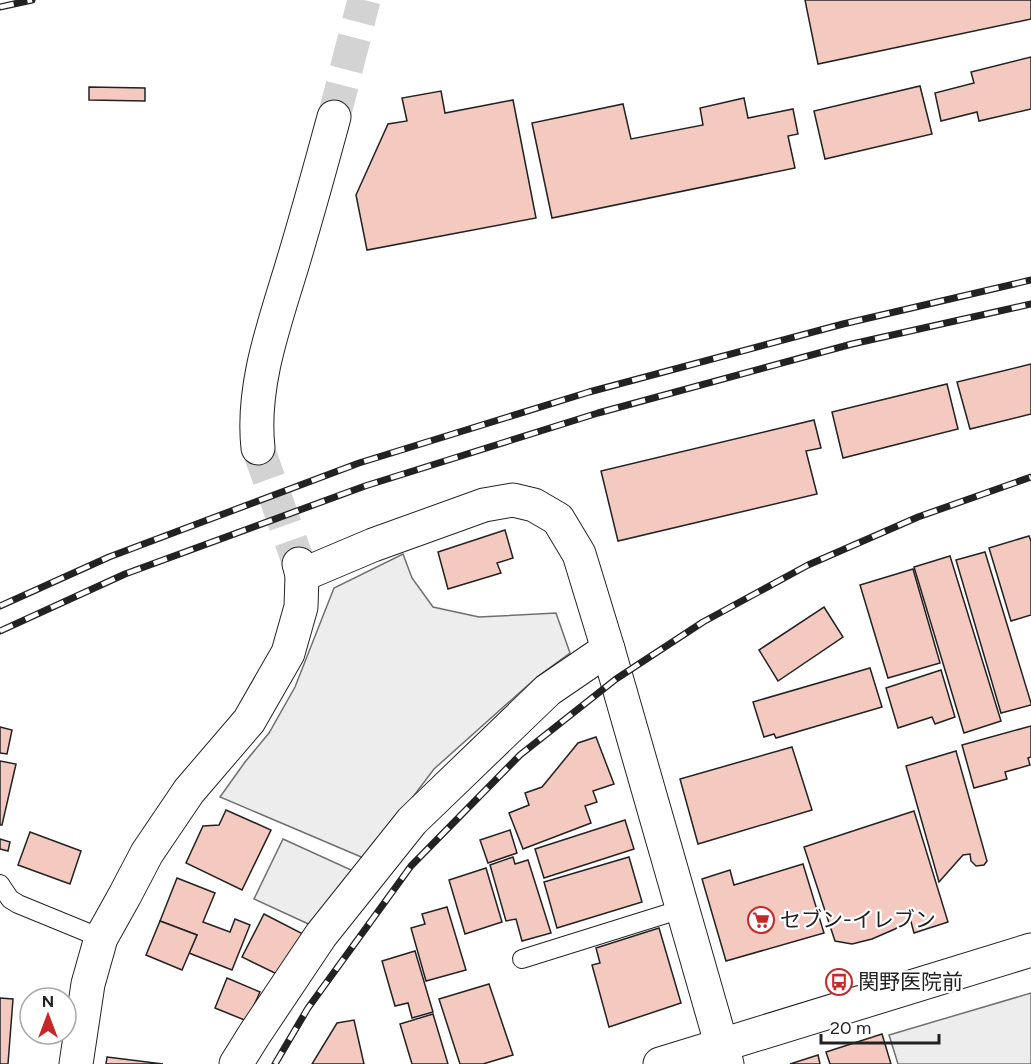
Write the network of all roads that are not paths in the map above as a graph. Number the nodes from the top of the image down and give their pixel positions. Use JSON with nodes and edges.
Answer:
{"nodes":[{"id":1,"x":334,"y":117,"type":"tunnel mouth"},
{"id":2,"x":258,"y":448,"type":"tunnel mouth"},
{"id":3,"x":608,"y":649,"type":"junction"},
{"id":4,"x":0,"y":884,"type":"edge"},
{"id":5,"x":682,"y":909,"type":"junction"},
{"id":6,"x":101,"y":938,"type":"junction"},
{"id":7,"x":1031,"y":950,"type":"edge"},
{"id":8,"x":522,"y":959,"type":"dead end"},
{"id":9,"x":724,"y":1054,"type":"edge"},
{"id":10,"x":76,"y":1064,"type":"edge"},
{"id":11,"x":236,"y":1064,"type":"edge"},
{"id":12,"x":660,"y":1064,"type":"edge"}],
"edges":[{"from":1,"to":2,"type":"street"},
{"from":3,"to":5,"type":"street"},
{"from":3,"to":6,"type":"street"},
{"from":3,"to":11,"type":"street"},
{"from":4,"to":6,"type":"lane"},
{"from":5,"to":8,"type":"lane"},
{"from":5,"to":9,"type":"street"},
{"from":6,"to":10,"type":"street"},
{"from":7,"to":9,"type":"street"},
{"from":9,"to":12,"type":"street"}]}
